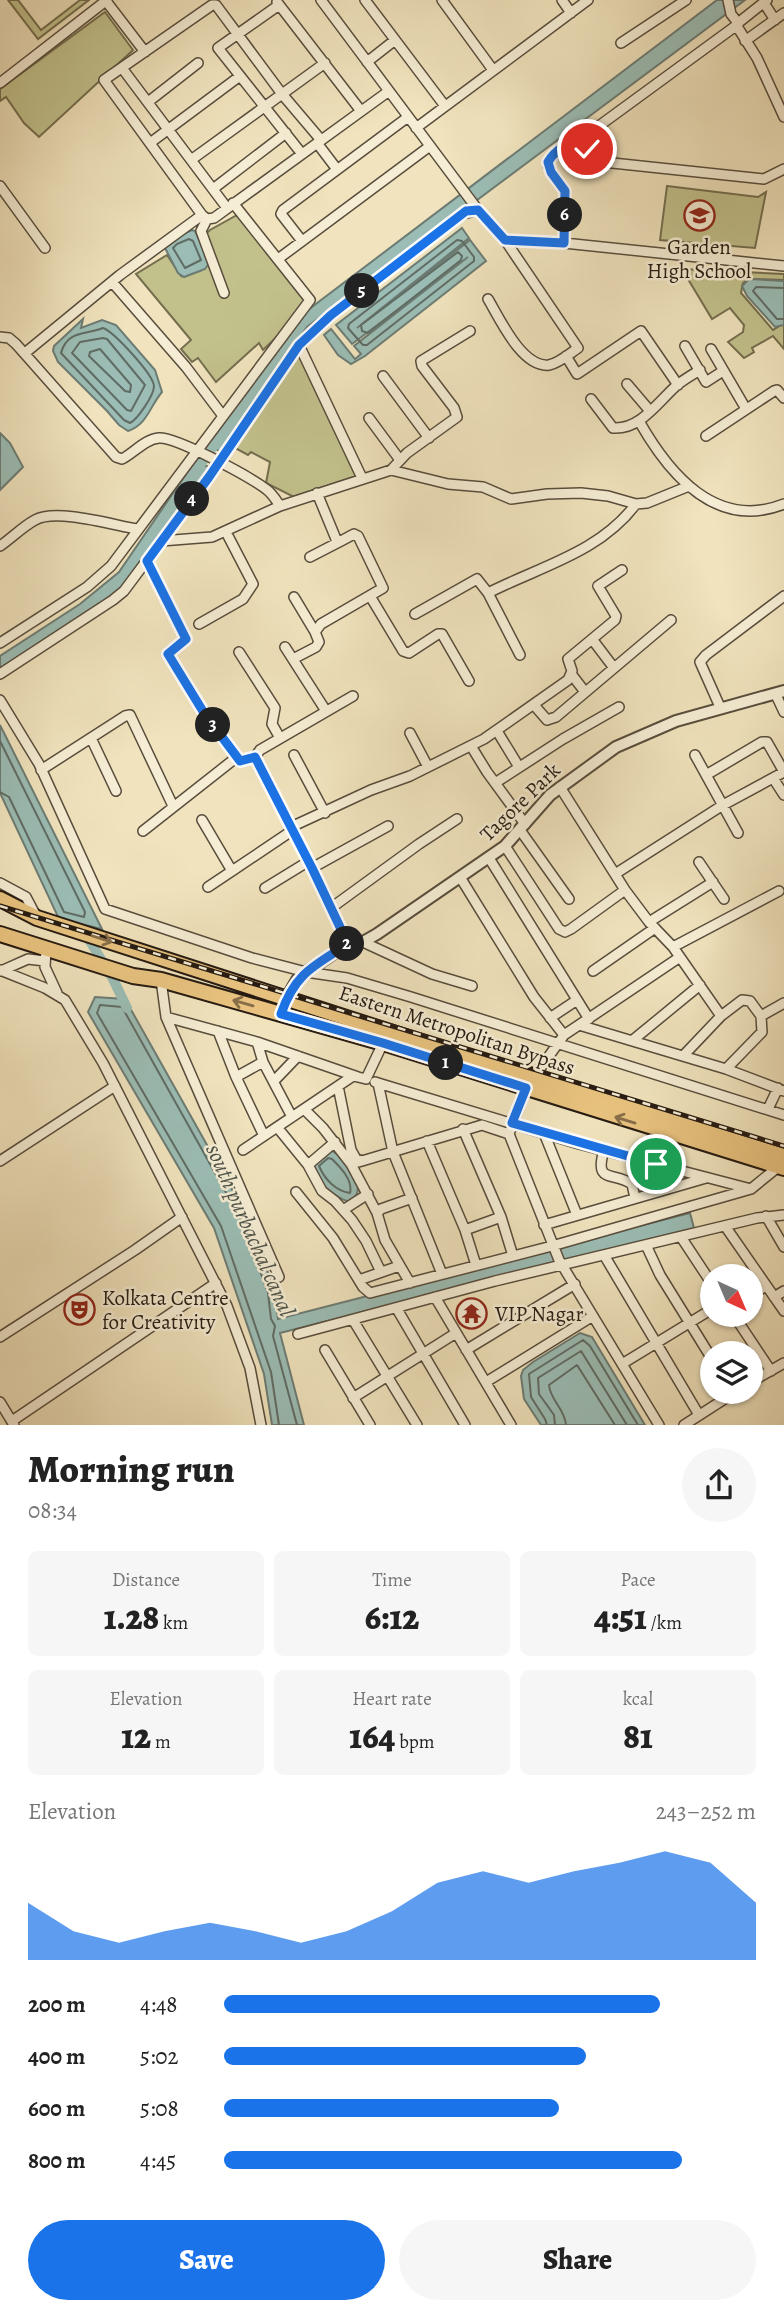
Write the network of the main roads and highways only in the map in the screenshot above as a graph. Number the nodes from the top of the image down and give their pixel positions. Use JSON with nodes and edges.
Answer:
{"nodes":[{"id":1,"x":0,"y":899,"type":"edge"},
{"id":2,"x":0,"y":934,"type":"edge"},
{"id":3,"x":530,"y":1083,"type":"junction"},
{"id":4,"x":782,"y":1164,"type":"edge"}],
"edges":[{"from":1,"to":3,"type":"main road","name":"Eastern Metropolitan Bypass","one_way":true},
{"from":3,"to":2,"type":"main road","one_way":true},
{"from":3,"to":4,"type":"main road"}]}
